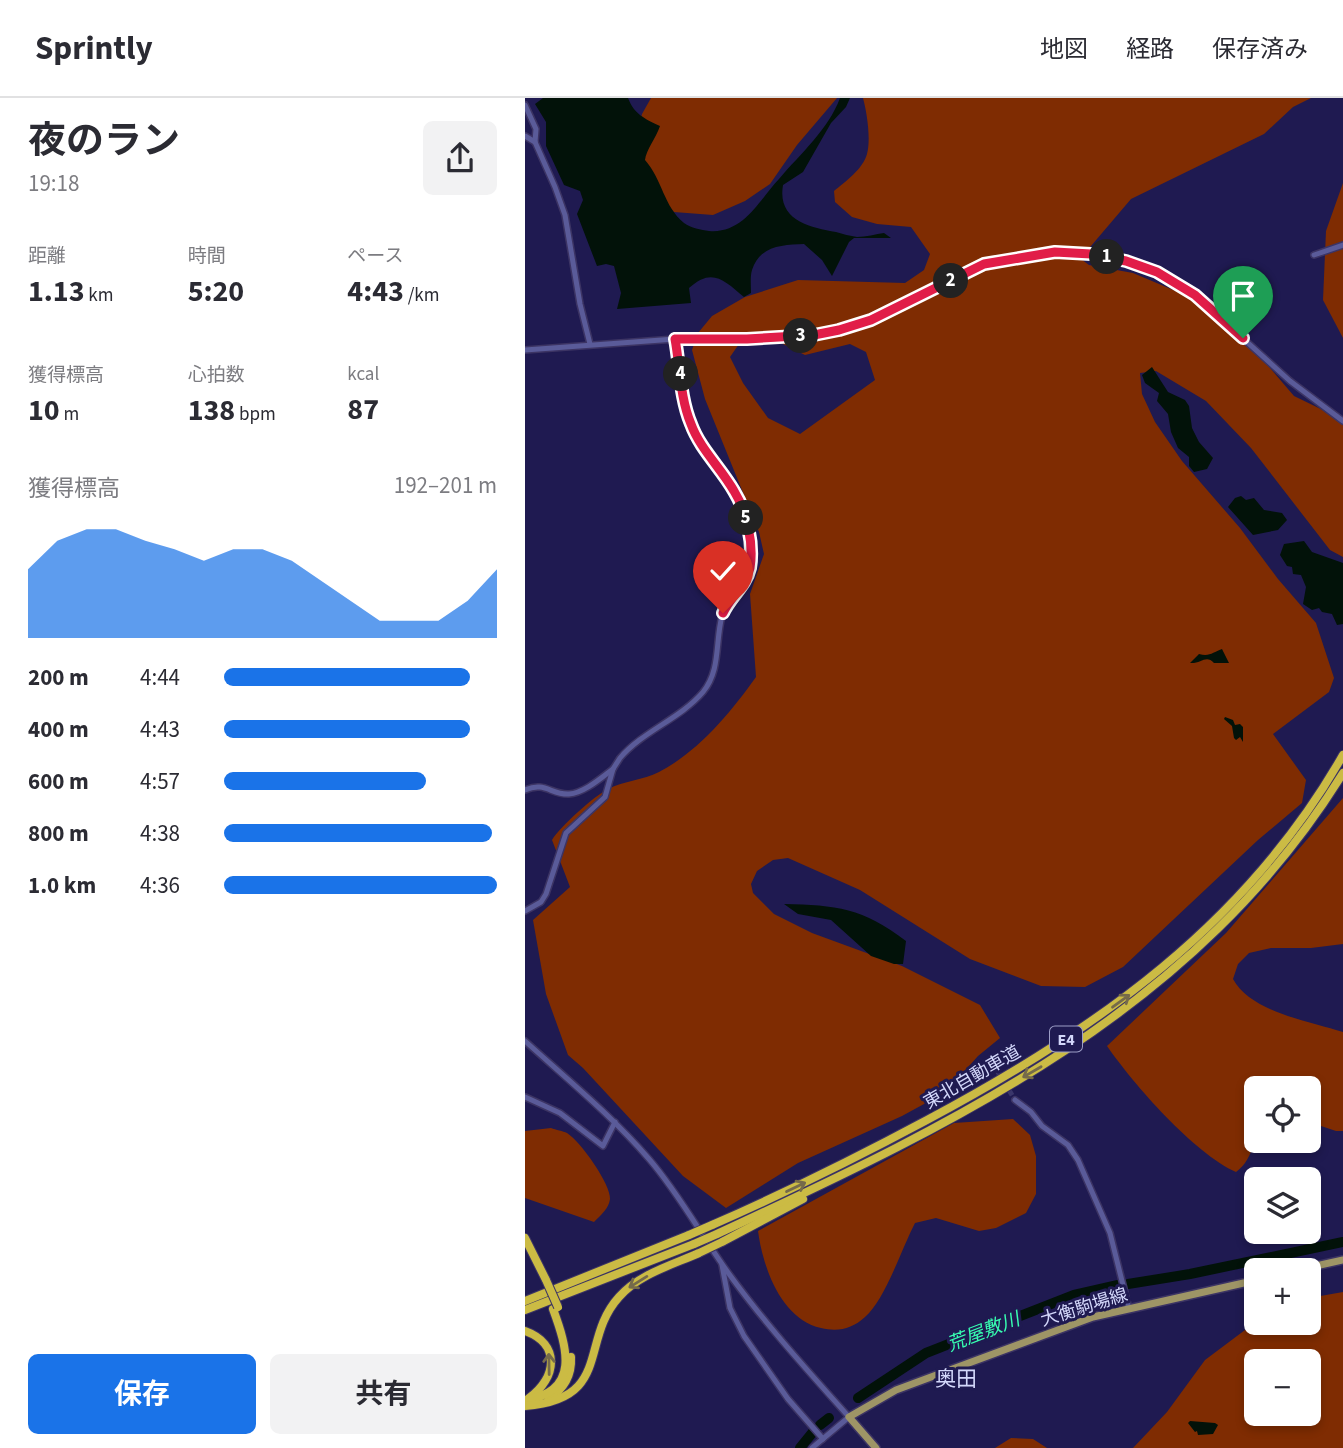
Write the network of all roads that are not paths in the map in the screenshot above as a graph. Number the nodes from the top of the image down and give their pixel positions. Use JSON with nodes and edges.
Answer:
{"nodes":[{"id":1,"x":525,"y":106,"type":"edge"},
{"id":2,"x":525,"y":136,"type":"edge"},
{"id":3,"x":535,"y":142,"type":"junction"},
{"id":4,"x":1343,"y":245,"type":"edge"},
{"id":5,"x":1314,"y":255,"type":"dead end"},
{"id":6,"x":675,"y":339,"type":"junction"},
{"id":7,"x":590,"y":344,"type":"junction"},
{"id":8,"x":525,"y":350,"type":"edge"},
{"id":9,"x":1343,"y":421,"type":"edge"},
{"id":10,"x":1343,"y":755,"type":"edge"},
{"id":11,"x":613,"y":769,"type":"junction"},
{"id":12,"x":1343,"y":773,"type":"edge"},
{"id":13,"x":525,"y":790,"type":"edge"},
{"id":14,"x":525,"y":911,"type":"edge"},
{"id":15,"x":525,"y":1041,"type":"edge"},
{"id":16,"x":525,"y":1097,"type":"edge"},
{"id":17,"x":1015,"y":1100,"type":"tunnel mouth"},
{"id":18,"x":615,"y":1122,"type":"junction"},
{"id":19,"x":873,"y":1159,"type":"junction"},
{"id":20,"x":525,"y":1238,"type":"edge"},
{"id":21,"x":525,"y":1247,"type":"edge"},
{"id":22,"x":650,"y":1252,"type":"junction"},
{"id":23,"x":1343,"y":1260,"type":"edge"},
{"id":24,"x":721,"y":1262,"type":"junction"},
{"id":25,"x":1321,"y":1265,"type":"edge"},
{"id":26,"x":544,"y":1281,"type":"junction"},
{"id":27,"x":1244,"y":1283,"type":"edge"},
{"id":28,"x":525,"y":1294,"type":"edge"},
{"id":29,"x":525,"y":1301,"type":"edge"},
{"id":30,"x":555,"y":1308,"type":"junction"},
{"id":31,"x":1129,"y":1309,"type":"junction"},
{"id":32,"x":525,"y":1310,"type":"edge"},
{"id":33,"x":525,"y":1331,"type":"edge"},
{"id":34,"x":526,"y":1402,"type":"edge"},
{"id":35,"x":538,"y":1405,"type":"junction"},
{"id":36,"x":849,"y":1418,"type":"junction"},
{"id":37,"x":823,"y":1438,"type":"junction"},
{"id":38,"x":812,"y":1448,"type":"edge"},
{"id":39,"x":876,"y":1448,"type":"edge"}],
"edges":[{"from":1,"to":3,"type":"street"},
{"from":2,"to":3,"type":"street"},
{"from":3,"to":7,"type":"street"},
{"from":4,"to":5,"type":"street"},
{"from":6,"to":7,"type":"street"},
{"from":6,"to":9,"type":"street"},
{"from":6,"to":11,"type":"street"},
{"from":7,"to":8,"type":"street"},
{"from":22,"to":10,"type":"highway","name":"東北自動車道","number":"E4","one_way":true,"bridge":true},
{"from":11,"to":13,"type":"street"},
{"from":11,"to":14,"type":"street"},
{"from":12,"to":19,"type":"highway","name":"東北自動車道","number":"E4","one_way":true},
{"from":15,"to":18,"type":"street"},
{"from":16,"to":18,"type":"street"},
{"from":17,"to":31,"type":"street"},
{"from":18,"to":24,"type":"street"},
{"from":19,"to":32,"type":"highway","name":"東北自動車道","number":"E4","bridge":true},
{"from":19,"to":35,"type":"highway","one_way":true,"bridge":true},
{"from":20,"to":26,"type":"highway"},
{"from":21,"to":26,"type":"highway"},
{"from":22,"to":28,"type":"highway"},
{"from":22,"to":29,"type":"highway","name":"東北自動車道","number":"E4"},
{"from":23,"to":25,"type":"main road"},
{"from":24,"to":36,"type":"street"},
{"from":24,"to":37,"type":"street"},
{"from":26,"to":30,"type":"highway","bridge":true},
{"from":27,"to":31,"type":"main road","name":"大衡駒場線"},
{"from":30,"to":34,"type":"highway"},
{"from":30,"to":35,"type":"highway"},
{"from":31,"to":36,"type":"main road","name":"大衡駒場線"},
{"from":34,"to":33,"type":"highway","one_way":true},
{"from":34,"to":35,"type":"highway"},
{"from":36,"to":37,"type":"street"},
{"from":36,"to":39,"type":"main road"},
{"from":37,"to":38,"type":"street"}]}
